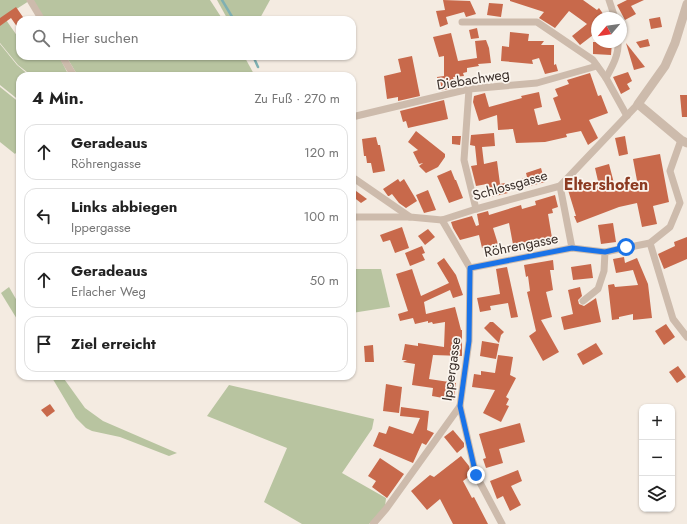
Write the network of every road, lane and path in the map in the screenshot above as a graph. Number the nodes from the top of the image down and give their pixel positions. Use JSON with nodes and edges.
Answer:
{"nodes":[{"id":1,"x":30,"y":0,"type":"edge"},
{"id":2,"x":609,"y":0,"type":"edge"},
{"id":3,"x":687,"y":4,"type":"edge"},
{"id":4,"x":613,"y":12,"type":"edge"},
{"id":5,"x":40,"y":16,"type":"edge"},
{"id":6,"x":462,"y":22,"type":"dead end"},
{"id":7,"x":618,"y":48,"type":"edge"},
{"id":8,"x":64,"y":60,"type":"edge"},
{"id":9,"x":597,"y":66,"type":"junction"},
{"id":10,"x":72,"y":72,"type":"edge"},
{"id":11,"x":606,"y":78,"type":"junction"},
{"id":12,"x":469,"y":89,"type":"junction"},
{"id":13,"x":638,"y":104,"type":"junction"},
{"id":14,"x":356,"y":116,"type":"edge"},
{"id":15,"x":627,"y":116,"type":"junction"},
{"id":16,"x":684,"y":142,"type":"edge"},
{"id":17,"x":356,"y":180,"type":"edge"},
{"id":18,"x":560,"y":186,"type":"junction"},
{"id":19,"x":476,"y":208,"type":"junction"},
{"id":20,"x":356,"y":217,"type":"edge"},
{"id":21,"x":410,"y":217,"type":"junction"},
{"id":22,"x":442,"y":220,"type":"junction"},
{"id":23,"x":650,"y":243,"type":"junction"},
{"id":24,"x":572,"y":248,"type":"junction"},
{"id":25,"x":605,"y":252,"type":"junction"},
{"id":26,"x":470,"y":268,"type":"junction"},
{"id":27,"x":583,"y":301,"type":"dead end"},
{"id":28,"x":687,"y":337,"type":"edge"},
{"id":29,"x":460,"y":406,"type":"junction"},
{"id":30,"x":373,"y":524,"type":"edge"},
{"id":31,"x":502,"y":524,"type":"edge"}],
"edges":[{"from":1,"to":5,"type":"street"},
{"from":2,"to":4,"type":"street"},
{"from":3,"to":13,"type":"street","name":"Schlossgasse"},
{"from":6,"to":9,"type":"street"},
{"from":7,"to":11,"type":"street"},
{"from":8,"to":10,"type":"street"},
{"from":9,"to":11,"type":"street"},
{"from":9,"to":12,"type":"street","name":"Diebachweg"},
{"from":11,"to":15,"type":"street"},
{"from":12,"to":14,"type":"street","name":"Diebachweg"},
{"from":12,"to":19,"type":"street"},
{"from":13,"to":15,"type":"street","name":"Schlossgasse"},
{"from":13,"to":16,"type":"street"},
{"from":15,"to":18,"type":"street","name":"Schlossgasse"},
{"from":16,"to":23,"type":"street","name":"Röhrengasse"},
{"from":17,"to":21,"type":"street","name":"Schlossgasse"},
{"from":18,"to":19,"type":"street","name":"Schlossgasse"},
{"from":18,"to":24,"type":"street"},
{"from":19,"to":22,"type":"street","name":"Schlossgasse"},
{"from":20,"to":21,"type":"street"},
{"from":21,"to":22,"type":"street","name":"Schlossgasse"},
{"from":22,"to":26,"type":"street"},
{"from":23,"to":25,"type":"street","name":"Röhrengasse"},
{"from":23,"to":28,"type":"street"},
{"from":24,"to":25,"type":"street","name":"Röhrengasse"},
{"from":24,"to":26,"type":"street","name":"Röhrengasse"},
{"from":25,"to":27,"type":"street"},
{"from":26,"to":29,"type":"street","name":"Ippergasse"},
{"from":29,"to":30,"type":"street","name":"Ippergasse"},
{"from":29,"to":31,"type":"street"}]}
